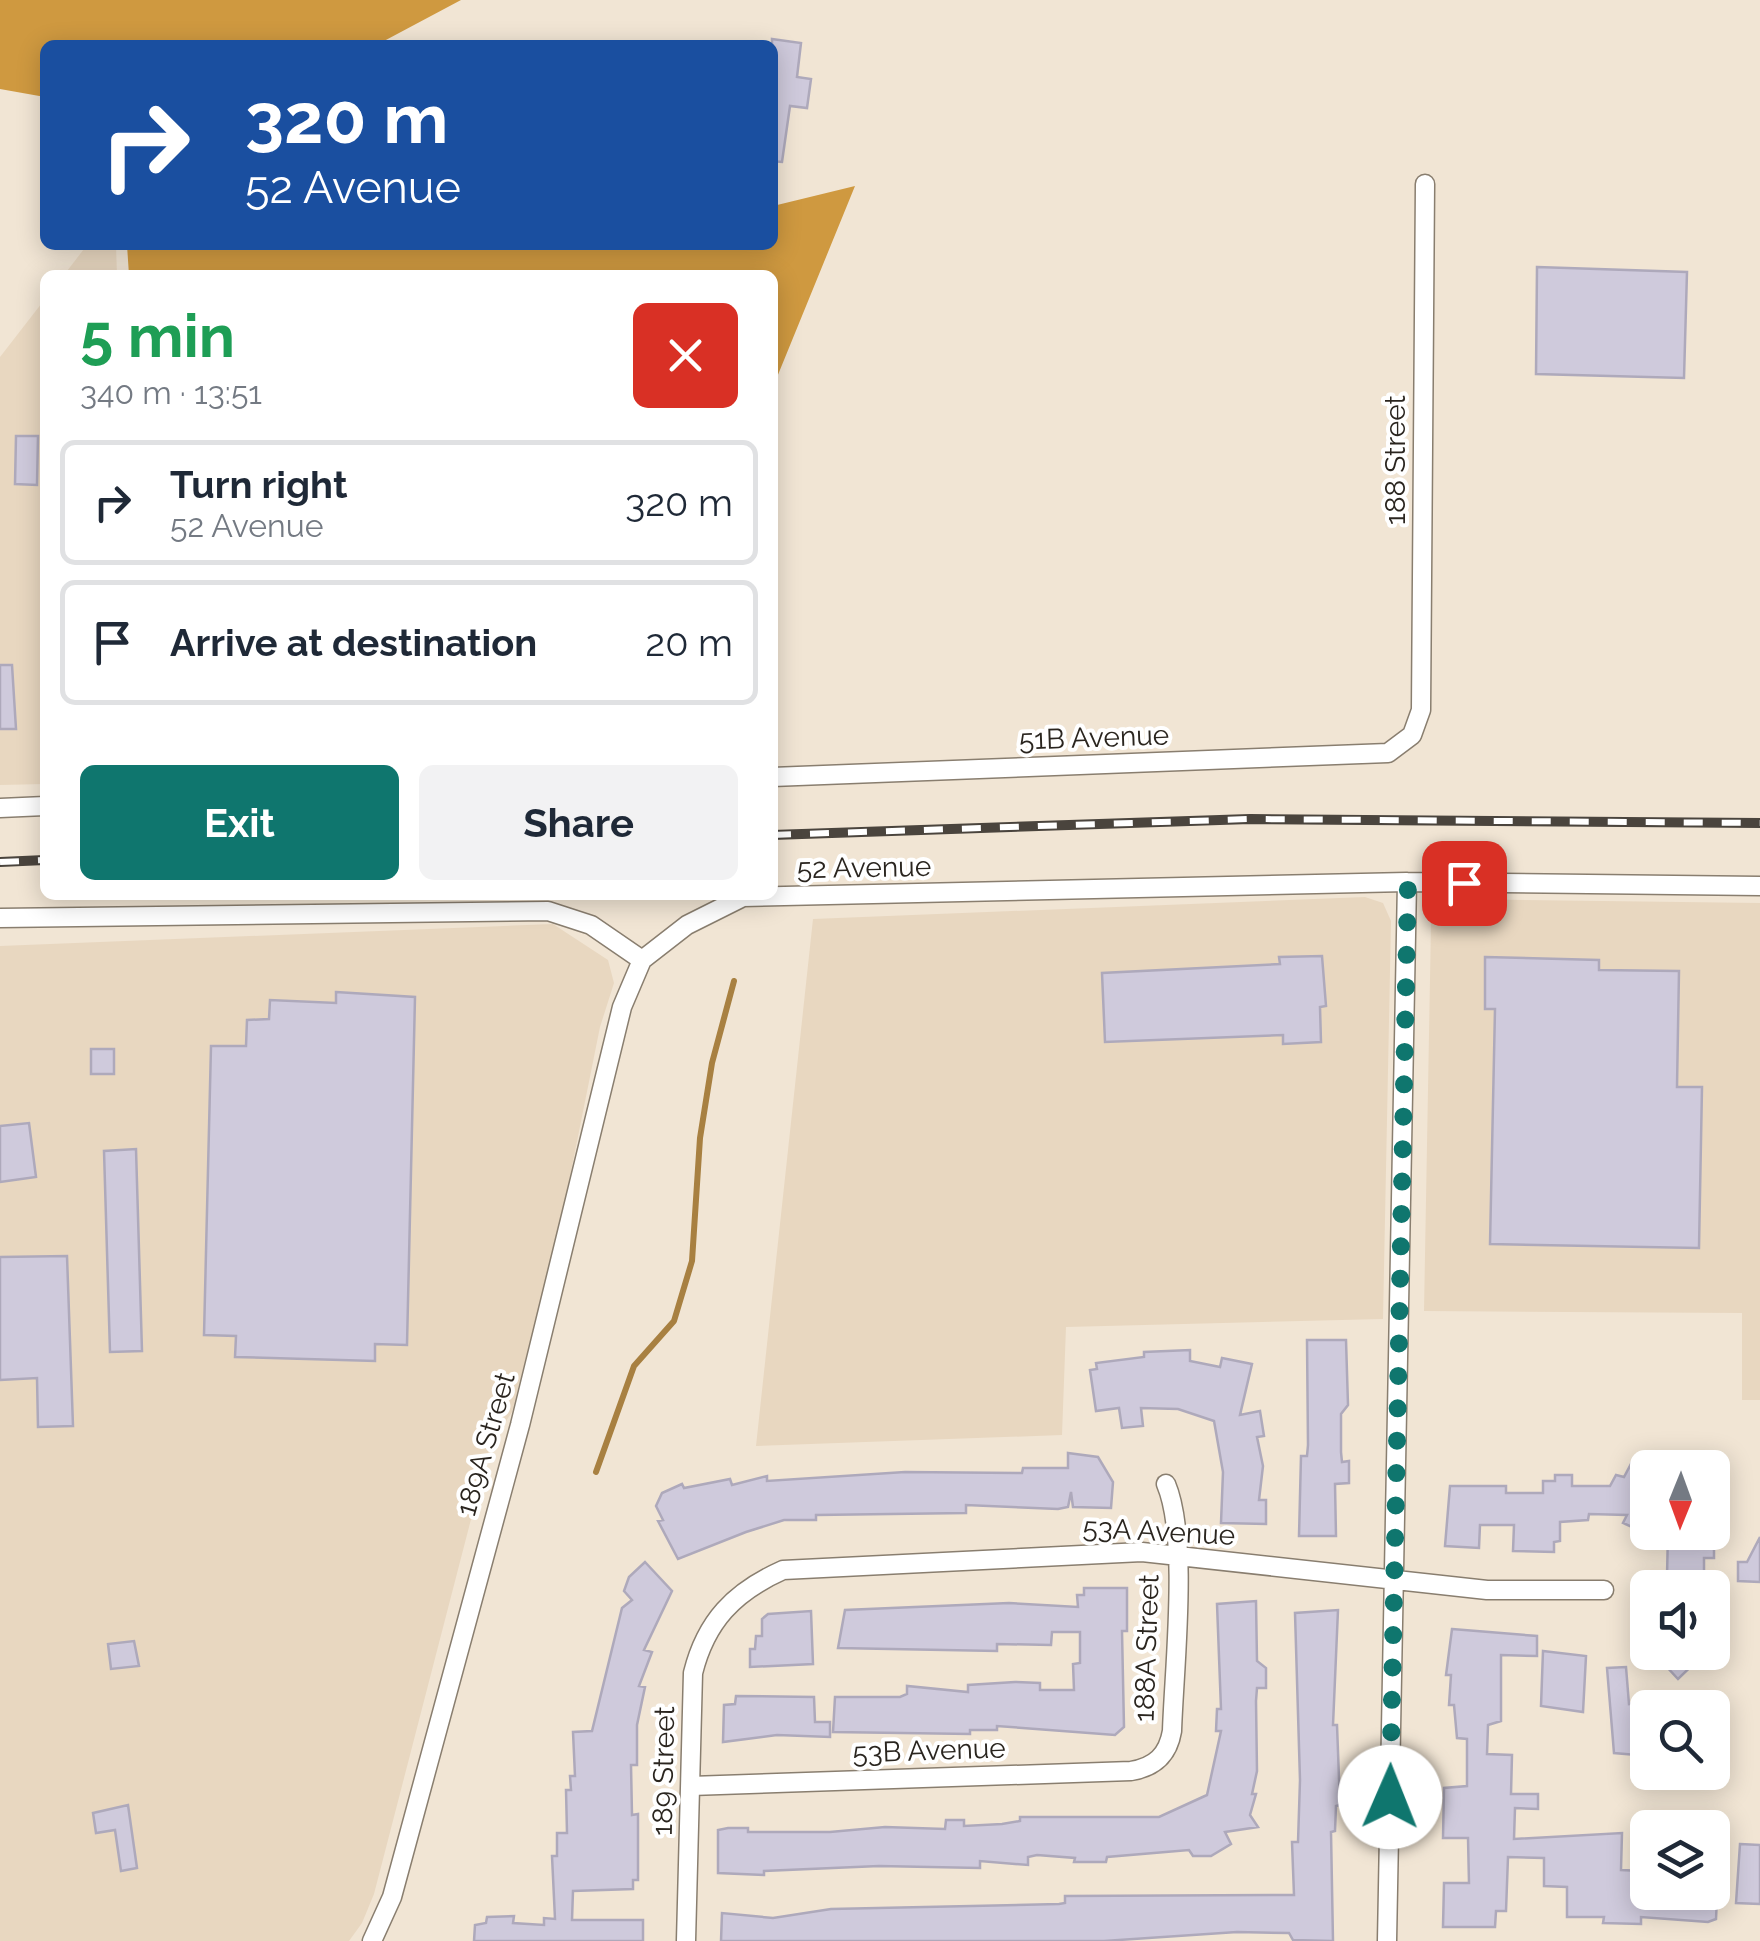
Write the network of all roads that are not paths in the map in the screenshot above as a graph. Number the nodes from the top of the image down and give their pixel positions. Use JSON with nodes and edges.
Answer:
{"nodes":[{"id":1,"x":1425,"y":184,"type":"dead end"},
{"id":2,"x":1412,"y":735,"type":"joint"},
{"id":3,"x":778,"y":777,"type":"edge"},
{"id":4,"x":40,"y":806,"type":"edge"},
{"id":5,"x":0,"y":808,"type":"edge"},
{"id":6,"x":1408,"y":882,"type":"junction"},
{"id":7,"x":1760,"y":886,"type":"edge"},
{"id":8,"x":778,"y":896,"type":"edge"},
{"id":9,"x":736,"y":900,"type":"edge"},
{"id":10,"x":0,"y":918,"type":"edge"},
{"id":11,"x":642,"y":960,"type":"junction"},
{"id":12,"x":1166,"y":1484,"type":"dead end"},
{"id":13,"x":1176,"y":1554,"type":"junction"},
{"id":14,"x":1395,"y":1579,"type":"junction"},
{"id":15,"x":1604,"y":1590,"type":"dead end"},
{"id":16,"x":722,"y":1610,"type":"joint"},
{"id":17,"x":1164,"y":1754,"type":"joint"},
{"id":18,"x":690,"y":1786,"type":"junction"},
{"id":19,"x":372,"y":1941,"type":"edge"},
{"id":20,"x":686,"y":1941,"type":"edge"},
{"id":21,"x":1388,"y":1941,"type":"edge"}],
"edges":[{"from":1,"to":2,"type":"street","name":"188 Street"},
{"from":2,"to":3,"type":"street","name":"51B Avenue"},
{"from":4,"to":5,"type":"street"},
{"from":6,"to":7,"type":"street","name":"52 Avenue"},
{"from":6,"to":8,"type":"street","name":"52 Avenue"},
{"from":6,"to":14,"type":"street"},
{"from":9,"to":11,"type":"street","name":"52 Avenue"},
{"from":10,"to":11,"type":"street"},
{"from":11,"to":19,"type":"street","name":"189A Street"},
{"from":12,"to":13,"type":"street","name":"188A Street"},
{"from":13,"to":14,"type":"street","name":"53A Avenue"},
{"from":13,"to":16,"type":"street","name":"53A Avenue"},
{"from":13,"to":17,"type":"street","name":"188A Street"},
{"from":14,"to":15,"type":"street","name":"53A Avenue"},
{"from":14,"to":21,"type":"street"},
{"from":16,"to":18,"type":"street","name":"189 Street"},
{"from":17,"to":18,"type":"street","name":"53B Avenue"},
{"from":18,"to":20,"type":"street","name":"189 Street"}]}
